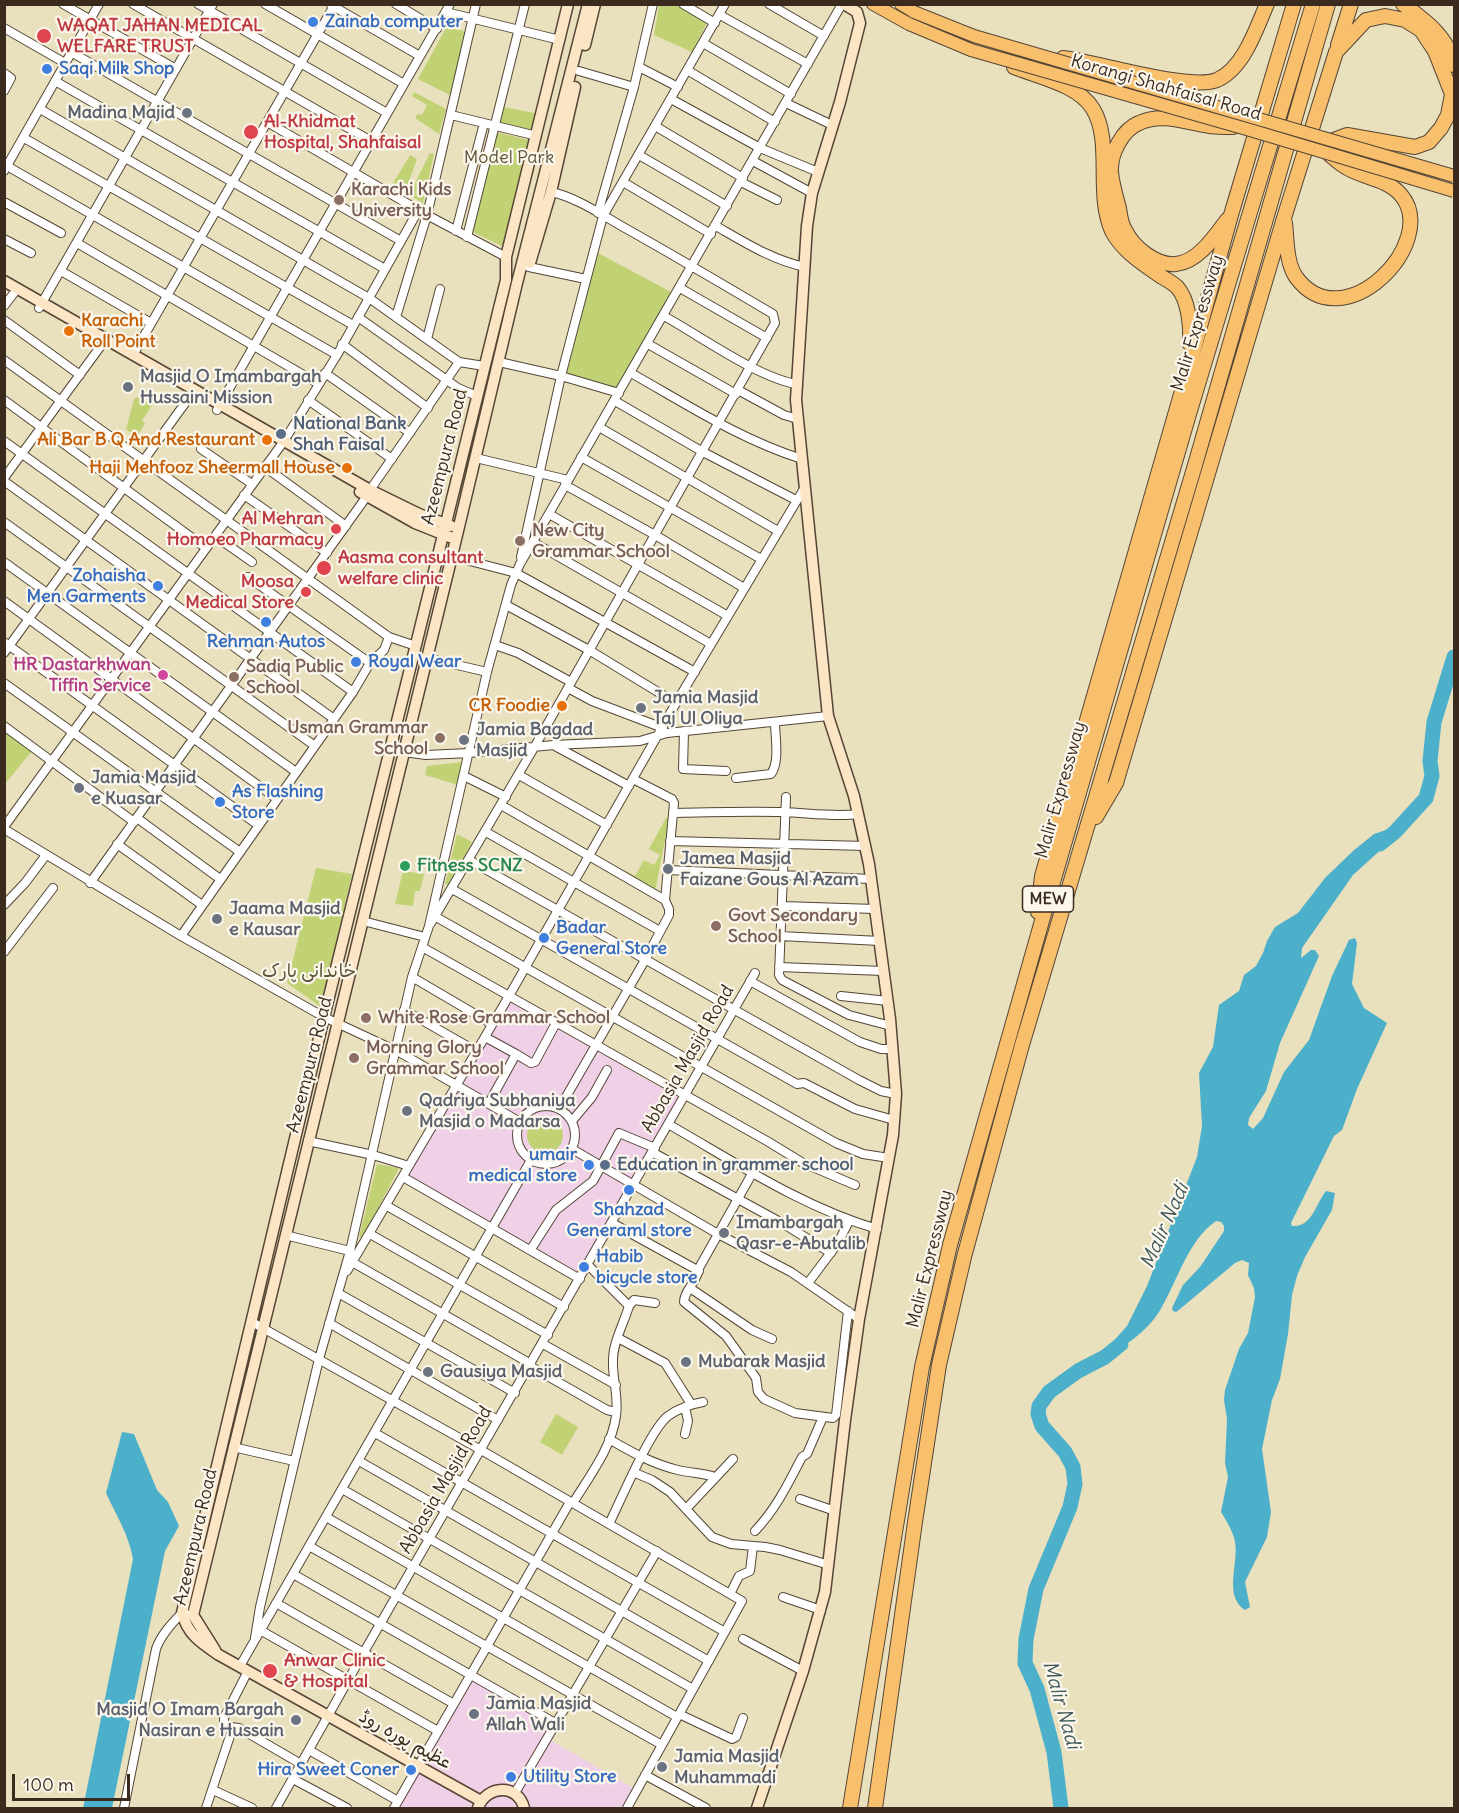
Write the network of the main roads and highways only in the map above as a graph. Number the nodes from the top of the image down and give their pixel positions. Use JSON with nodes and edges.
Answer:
{"nodes":[{"id":1,"x":568,"y":4,"type":"edge"},
{"id":2,"x":574,"y":4,"type":"edge"},
{"id":3,"x":588,"y":4,"type":"edge"},
{"id":4,"x":595,"y":4,"type":"edge"},
{"id":5,"x":843,"y":4,"type":"edge"},
{"id":6,"x":873,"y":4,"type":"edge"},
{"id":7,"x":902,"y":4,"type":"edge"},
{"id":8,"x":1267,"y":4,"type":"edge"},
{"id":9,"x":1294,"y":4,"type":"edge"},
{"id":10,"x":1313,"y":4,"type":"edge"},
{"id":11,"x":1328,"y":4,"type":"edge"},
{"id":12,"x":1351,"y":4,"type":"edge"},
{"id":13,"x":1403,"y":4,"type":"edge"},
{"id":14,"x":975,"y":51,"type":"junction"},
{"id":15,"x":1336,"y":52,"type":"junction"},
{"id":16,"x":1037,"y":55,"type":"junction"},
{"id":17,"x":1455,"y":65,"type":"edge"},
{"id":18,"x":1239,"y":127,"type":"junction"},
{"id":19,"x":1331,"y":148,"type":"junction"},
{"id":20,"x":1455,"y":176,"type":"edge"},
{"id":21,"x":1455,"y":191,"type":"edge"},
{"id":22,"x":1231,"y":215,"type":"junction"},
{"id":23,"x":1284,"y":218,"type":"junction"},
{"id":24,"x":510,"y":254,"type":"junction"},
{"id":25,"x":527,"y":262,"type":"junction"},
{"id":26,"x":4,"y":281,"type":"edge"},
{"id":27,"x":9,"y":291,"type":"edge"},
{"id":28,"x":41,"y":305,"type":"junction"},
{"id":29,"x":1188,"y":370,"type":"junction"},
{"id":30,"x":219,"y":407,"type":"junction"},
{"id":31,"x":445,"y":530,"type":"junction"},
{"id":32,"x":458,"y":533,"type":"junction"},
{"id":33,"x":1084,"y":837,"type":"junction"},
{"id":34,"x":1032,"y":959,"type":"junction"},
{"id":35,"x":188,"y":1614,"type":"junction"},
{"id":36,"x":219,"y":1655,"type":"joint"},
{"id":37,"x":480,"y":1805,"type":"edge"},
{"id":38,"x":524,"y":1809,"type":"edge"},
{"id":39,"x":757,"y":1809,"type":"edge"},
{"id":40,"x":850,"y":1809,"type":"edge"},
{"id":41,"x":875,"y":1809,"type":"edge"}],
"edges":[{"from":1,"to":24,"type":"main road","name":"Azeempura Road"},
{"from":2,"to":24,"type":"main road"},
{"from":3,"to":25,"type":"main road"},
{"from":4,"to":25,"type":"main road","name":"Azeempura Road"},
{"from":5,"to":39,"type":"main road"},
{"from":6,"to":14,"type":"main road","name":"Korangi Shahfaisal Road","bridge":true},
{"from":7,"to":16,"type":"main road","name":"Korangi Shahfaisal Road","bridge":true},
{"from":8,"to":16,"type":"highway"},
{"from":9,"to":22,"type":"highway"},
{"from":10,"to":34,"type":"highway","name":"Malir Expressway","number":"MEW"},
{"from":11,"to":33,"type":"highway","name":"Malir Expressway","number":"MEW"},
{"from":12,"to":15,"type":"highway"},
{"from":13,"to":17,"type":"highway"},
{"from":14,"to":18,"type":"main road","name":"Korangi Shahfaisal Road","bridge":true},
{"from":14,"to":29,"type":"highway"},
{"from":15,"to":19,"type":"highway"},
{"from":15,"to":23,"type":"highway"},
{"from":16,"to":19,"type":"main road","name":"Korangi Shahfaisal Road","bridge":true},
{"from":18,"to":19,"type":"main road","name":"Korangi Shahfaisal Road","bridge":true},
{"from":18,"to":22,"type":"highway"},
{"from":19,"to":20,"type":"main road","name":"Korangi Shahfaisal Road","bridge":true},
{"from":19,"to":21,"type":"main road","name":"Korangi Shahfaisal Road","bridge":true},
{"from":19,"to":23,"type":"highway"},
{"from":22,"to":29,"type":"highway"},
{"from":23,"to":33,"type":"highway"},
{"from":24,"to":31,"type":"main road","name":"Azeempura Road"},
{"from":25,"to":32,"type":"main road","name":"Azeempura Road"},
{"from":26,"to":28,"type":"main road"},
{"from":27,"to":28,"type":"main road"},
{"from":28,"to":30,"type":"main road"},
{"from":28,"to":30,"type":"main road"},
{"from":29,"to":34,"type":"highway"},
{"from":30,"to":31,"type":"main road"},
{"from":31,"to":32,"type":"main road"},
{"from":31,"to":35,"type":"main road","name":"Azeempura Road"},
{"from":32,"to":35,"type":"main road","name":"Azeempura Road"},
{"from":33,"to":41,"type":"highway","name":"Malir Expressway","number":"MEW"},
{"from":34,"to":40,"type":"highway","name":"Malir Expressway","number":"MEW"},
{"from":35,"to":36,"type":"main road","name":"Azeempura Road"},
{"from":36,"to":37,"type":"main road","name":"عظیم پورہ روڈ"},
{"from":37,"to":38,"type":"main road"}]}
